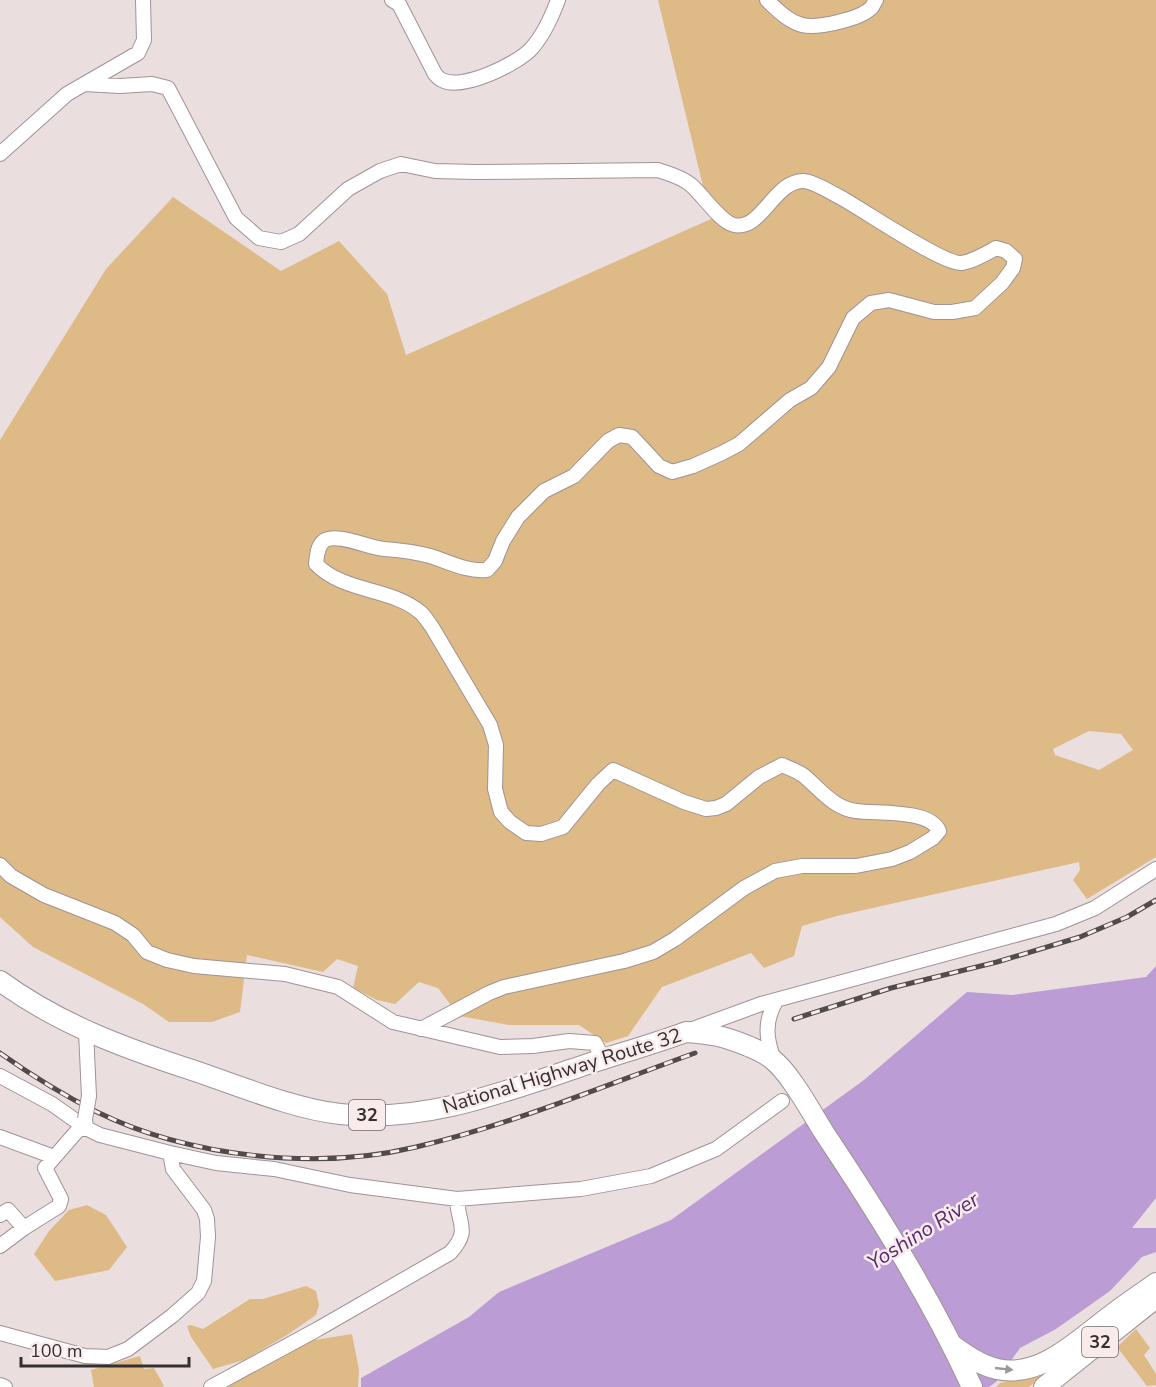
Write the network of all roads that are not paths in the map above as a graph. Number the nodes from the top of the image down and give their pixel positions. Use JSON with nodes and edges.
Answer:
{"nodes":[{"id":1,"x":143,"y":0,"type":"edge"},
{"id":2,"x":392,"y":0,"type":"edge"},
{"id":3,"x":558,"y":0,"type":"edge"},
{"id":4,"x":767,"y":0,"type":"edge"},
{"id":5,"x":876,"y":0,"type":"edge"},
{"id":6,"x":84,"y":84,"type":"junction"},
{"id":7,"x":0,"y":154,"type":"edge"},
{"id":8,"x":0,"y":866,"type":"edge"},
{"id":9,"x":1156,"y":868,"type":"edge"},
{"id":10,"x":0,"y":981,"type":"edge"},
{"id":11,"x":776,"y":1001,"type":"junction"},
{"id":12,"x":422,"y":1029,"type":"junction"},
{"id":13,"x":86,"y":1032,"type":"junction"},
{"id":14,"x":686,"y":1032,"type":"junction"},
{"id":15,"x":603,"y":1059,"type":"junction"},
{"id":16,"x":774,"y":1060,"type":"junction"},
{"id":17,"x":0,"y":1076,"type":"edge"},
{"id":18,"x":782,"y":1101,"type":"dead end"},
{"id":19,"x":86,"y":1123,"type":"junction"},
{"id":20,"x":0,"y":1137,"type":"edge"},
{"id":21,"x":170,"y":1154,"type":"junction"},
{"id":22,"x":54,"y":1157,"type":"junction"},
{"id":23,"x":457,"y":1199,"type":"junction"},
{"id":24,"x":0,"y":1215,"type":"edge"},
{"id":25,"x":24,"y":1228,"type":"junction"},
{"id":26,"x":0,"y":1246,"type":"edge"},
{"id":27,"x":1156,"y":1283,"type":"edge"},
{"id":28,"x":1156,"y":1297,"type":"edge"},
{"id":29,"x":0,"y":1333,"type":"edge"},
{"id":30,"x":952,"y":1345,"type":"junction"},
{"id":31,"x":0,"y":1385,"type":"edge"},
{"id":32,"x":5,"y":1387,"type":"edge"},
{"id":33,"x":211,"y":1387,"type":"edge"},
{"id":34,"x":972,"y":1387,"type":"edge"},
{"id":35,"x":1044,"y":1387,"type":"edge"}],
"edges":[{"from":1,"to":6,"type":"street"},
{"from":2,"to":3,"type":"street"},
{"from":4,"to":5,"type":"street"},
{"from":6,"to":7,"type":"street"},
{"from":6,"to":12,"type":"street"},
{"from":8,"to":12,"type":"street"},
{"from":9,"to":11,"type":"street"},
{"from":10,"to":13,"type":"highway","name":"National Highway Route 32","number":"32"},
{"from":11,"to":14,"type":"street"},
{"from":11,"to":16,"type":"street"},
{"from":12,"to":15,"type":"street"},
{"from":13,"to":15,"type":"highway","name":"National Highway Route 32","number":"32"},
{"from":13,"to":19,"type":"street","bridge":true},
{"from":14,"to":15,"type":"highway","name":"National Highway Route 32","number":"32"},
{"from":14,"to":16,"type":"highway","name":"National Highway Route 32","number":"32"},
{"from":16,"to":30,"type":"highway","name":"National Highway Route 32","number":"32"},
{"from":17,"to":19,"type":"street"},
{"from":18,"to":23,"type":"street"},
{"from":19,"to":21,"type":"street"},
{"from":19,"to":22,"type":"street"},
{"from":20,"to":22,"type":"street"},
{"from":21,"to":23,"type":"street"},
{"from":21,"to":29,"type":"street"},
{"from":22,"to":25,"type":"street"},
{"from":23,"to":33,"type":"street"},
{"from":24,"to":25,"type":"street"},
{"from":25,"to":26,"type":"street"},
{"from":30,"to":27,"type":"highway","name":"National Highway Route 32","number":"32","one_way":true},
{"from":28,"to":35,"type":"highway","number":"32"},
{"from":30,"to":34,"type":"highway","name":"National Highway Route 32","number":"32"},
{"from":31,"to":32,"type":"street"}]}
